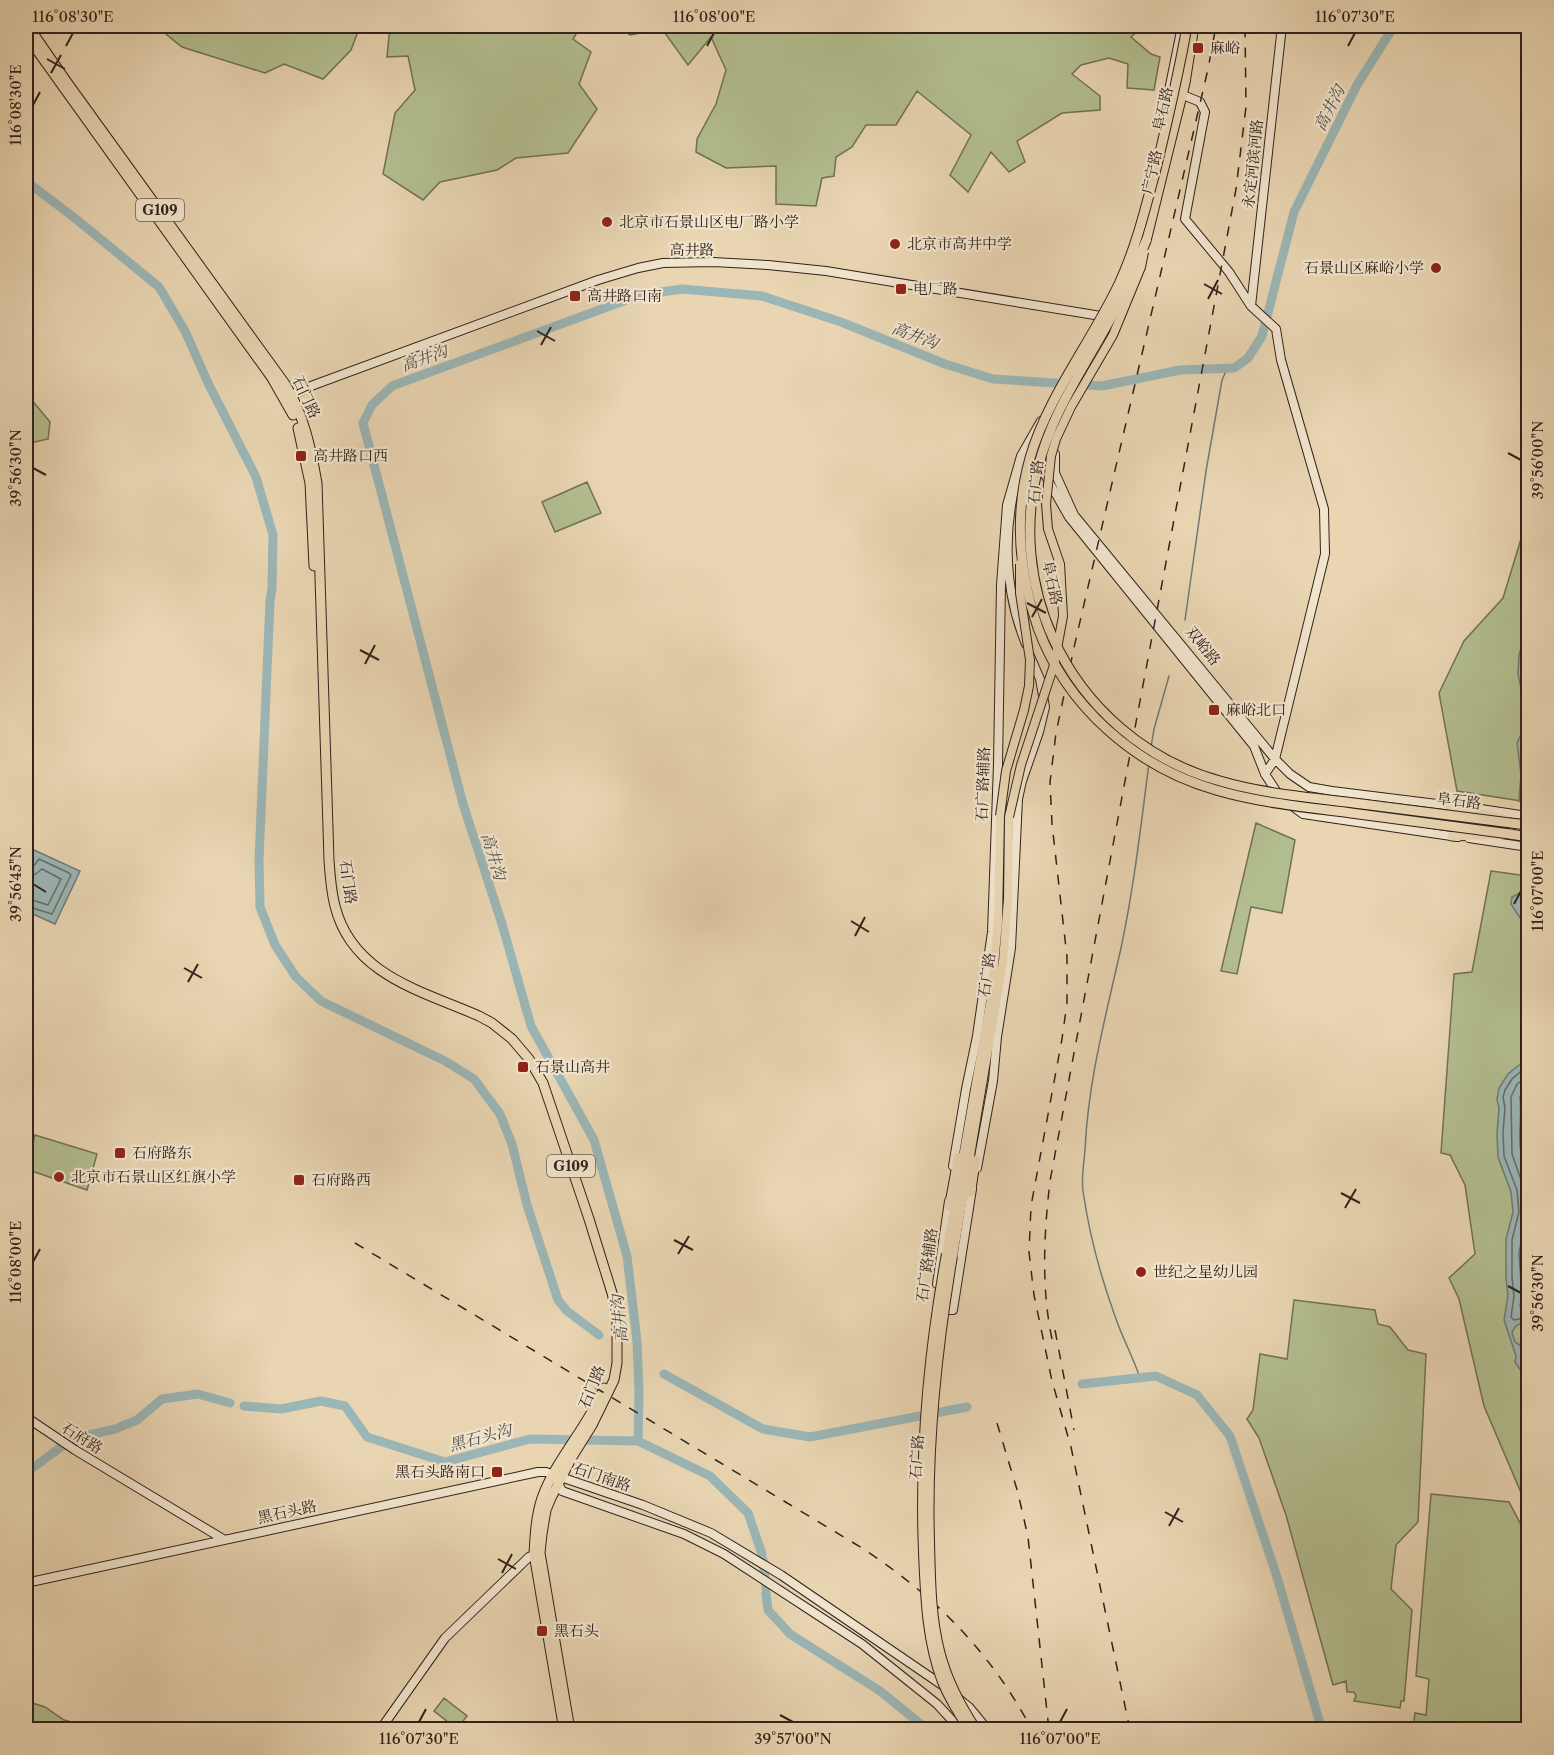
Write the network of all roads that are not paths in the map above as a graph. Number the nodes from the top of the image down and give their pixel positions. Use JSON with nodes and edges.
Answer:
{"nodes":[{"id":1,"x":28,"y":26,"type":"edge"},
{"id":2,"x":1182,"y":26,"type":"edge"},
{"id":3,"x":1187,"y":26,"type":"edge"},
{"id":4,"x":1195,"y":26,"type":"edge"},
{"id":5,"x":1282,"y":26,"type":"edge"},
{"id":6,"x":26,"y":35,"type":"edge"},
{"id":7,"x":1183,"y":95,"type":"junction"},
{"id":8,"x":1146,"y":242,"type":"junction"},
{"id":9,"x":1251,"y":306,"type":"junction"},
{"id":10,"x":1102,"y":315,"type":"junction"},
{"id":11,"x":1117,"y":320,"type":"junction"},
{"id":12,"x":289,"y":396,"type":"junction"},
{"id":13,"x":1052,"y":401,"type":"junction"},
{"id":14,"x":1041,"y":458,"type":"junction"},
{"id":15,"x":1019,"y":542,"type":"junction"},
{"id":16,"x":1001,"y":596,"type":"junction"},
{"id":17,"x":1012,"y":596,"type":"junction"},
{"id":18,"x":1275,"y":759,"type":"junction"},
{"id":19,"x":1264,"y":774,"type":"junction"},
{"id":20,"x":1448,"y":805,"type":"joint"},
{"id":21,"x":1004,"y":817,"type":"junction"},
{"id":22,"x":1528,"y":822,"type":"edge"},
{"id":23,"x":1510,"y":834,"type":"junction"},
{"id":24,"x":1452,"y":836,"type":"junction"},
{"id":25,"x":1528,"y":837,"type":"edge"},
{"id":26,"x":1528,"y":847,"type":"edge"},
{"id":27,"x":988,"y":1056,"type":"junction"},
{"id":28,"x":974,"y":1101,"type":"junction"},
{"id":29,"x":971,"y":1192,"type":"junction"},
{"id":30,"x":949,"y":1206,"type":"junction"},
{"id":31,"x":950,"y":1255,"type":"junction"},
{"id":32,"x":26,"y":1417,"type":"edge"},
{"id":33,"x":558,"y":1478,"type":"junction"},
{"id":34,"x":220,"y":1540,"type":"junction"},
{"id":35,"x":537,"y":1553,"type":"junction"},
{"id":36,"x":26,"y":1583,"type":"edge"},
{"id":37,"x":380,"y":1730,"type":"edge"},
{"id":38,"x":564,"y":1730,"type":"edge"},
{"id":39,"x":570,"y":1730,"type":"edge"},
{"id":40,"x":962,"y":1730,"type":"edge"},
{"id":41,"x":969,"y":1730,"type":"edge"},
{"id":42,"x":977,"y":1730,"type":"edge"},
{"id":43,"x":988,"y":1730,"type":"edge"}],
"edges":[{"from":1,"to":12,"type":"highway","name":"石门路","number":"G109"},
{"from":2,"to":10,"type":"street","name":"广宁路"},
{"from":3,"to":15,"type":"highway","name":"阜石路","bridge":true},
{"from":4,"to":7,"type":"street","name":"广宁路"},
{"from":4,"to":8,"type":"highway","name":"阜石路"},
{"from":5,"to":9,"type":"street","name":"永定河滨河路"},
{"from":6,"to":12,"type":"highway","name":"石门路","number":"G109"},
{"from":7,"to":9,"type":"street"},
{"from":7,"to":11,"type":"street","name":"广宁路"},
{"from":8,"to":21,"type":"main road","name":"石广路","bridge":true},
{"from":8,"to":22,"type":"highway","name":"阜石路","bridge":true},
{"from":9,"to":18,"type":"street"},
{"from":10,"to":11,"type":"street","name":"高井路"},
{"from":10,"to":12,"type":"street","name":"高井路"},
{"from":10,"to":13,"type":"street","name":"双峪路","bridge":true},
{"from":11,"to":18,"type":"street","name":"双峪路","bridge":true},
{"from":12,"to":33,"type":"highway","name":"石门路","number":"G109"},
{"from":13,"to":14,"type":"street","name":"双峪路"},
{"from":13,"to":16,"type":"street","name":"石广路辅路"},
{"from":14,"to":17,"type":"street","name":"石广路辅路"},
{"from":14,"to":19,"type":"street","name":"双峪路"},
{"from":15,"to":21,"type":"main road","name":"石广路","bridge":true},
{"from":15,"to":23,"type":"highway","name":"阜石路","bridge":true},
{"from":16,"to":17,"type":"street"},
{"from":16,"to":30,"type":"street","name":"石广路辅路"},
{"from":17,"to":29,"type":"street","name":"石广路辅路"},
{"from":18,"to":19,"type":"street"},
{"from":18,"to":20,"type":"street","name":"双峪路"},
{"from":19,"to":24,"type":"street","name":"双峪路"},
{"from":20,"to":22,"type":"highway","bridge":true},
{"from":21,"to":27,"type":"main road","name":"石广路"},
{"from":21,"to":28,"type":"main road","name":"石广路"},
{"from":23,"to":24,"type":"highway","bridge":true},
{"from":23,"to":25,"type":"highway"},
{"from":24,"to":26,"type":"street","name":"双峪路"},
{"from":27,"to":29,"type":"main road"},
{"from":27,"to":31,"type":"main road","name":"石广路"},
{"from":28,"to":30,"type":"main road"},
{"from":28,"to":31,"type":"main road","name":"石广路"},
{"from":29,"to":30,"type":"street","name":"石广路辅路"},
{"from":31,"to":41,"type":"main road","name":"石广路","bridge":true},
{"from":31,"to":42,"type":"main road","name":"石广路","bridge":true},
{"from":32,"to":34,"type":"street","name":"石府路"},
{"from":33,"to":34,"type":"street","name":"黑石头路"},
{"from":33,"to":35,"type":"highway","name":"石门路","number":"G109"},
{"from":33,"to":40,"type":"street","name":"石门南路"},
{"from":33,"to":43,"type":"street","name":"石门南路"},
{"from":34,"to":36,"type":"street","name":"黑石头路"},
{"from":35,"to":37,"type":"street"},
{"from":35,"to":38,"type":"highway","name":"石门路","number":"G109"},
{"from":35,"to":39,"type":"highway","name":"石门路","number":"G109"}]}
